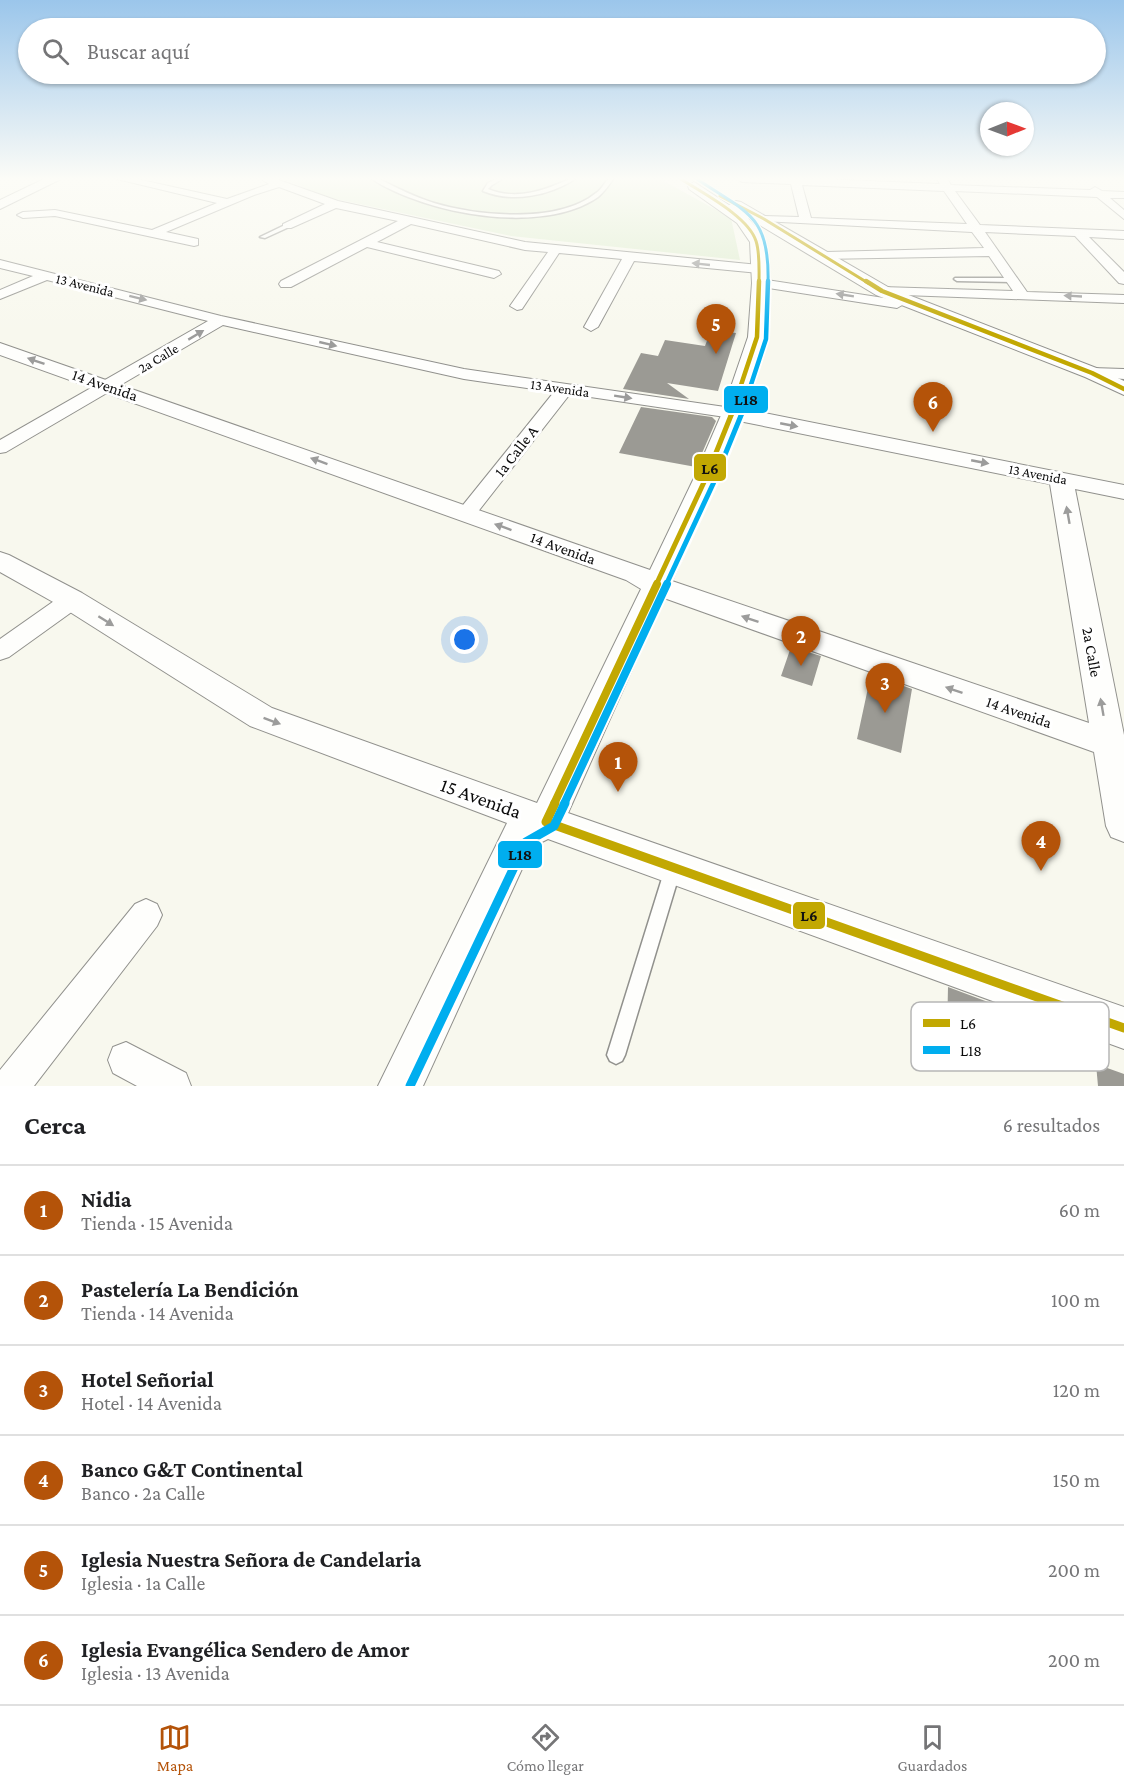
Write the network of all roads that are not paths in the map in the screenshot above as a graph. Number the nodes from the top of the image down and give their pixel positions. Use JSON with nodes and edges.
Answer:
{"nodes":[{"id":1,"x":137,"y":230,"type":"edge"},
{"id":2,"x":161,"y":230,"type":"edge"},
{"id":3,"x":278,"y":230,"type":"edge"},
{"id":4,"x":391,"y":230,"type":"edge"},
{"id":5,"x":449,"y":230,"type":"edge"},
{"id":6,"x":751,"y":230,"type":"edge"},
{"id":7,"x":782,"y":230,"type":"edge"},
{"id":8,"x":977,"y":230,"type":"edge"},
{"id":9,"x":1010,"y":230,"type":"edge"},
{"id":10,"x":153,"y":233,"type":"junction"},
{"id":11,"x":1078,"y":233,"type":"junction"},
{"id":12,"x":1124,"y":235,"type":"edge"},
{"id":13,"x":263,"y":237,"type":"dead end"},
{"id":14,"x":194,"y":242,"type":"dead end"},
{"id":15,"x":365,"y":243,"type":"junction"},
{"id":16,"x":556,"y":249,"type":"junction"},
{"id":17,"x":993,"y":252,"type":"junction"},
{"id":18,"x":630,"y":256,"type":"junction"},
{"id":19,"x":826,"y":256,"type":"junction"},
{"id":20,"x":0,"y":264,"type":"edge"},
{"id":21,"x":494,"y":274,"type":"dead end"},
{"id":22,"x":48,"y":275,"type":"junction"},
{"id":23,"x":760,"y":276,"type":"junction"},
{"id":24,"x":957,"y":279,"type":"dead end"},
{"id":25,"x":1012,"y":280,"type":"junction"},
{"id":26,"x":1034,"y":281,"type":"dead end"},
{"id":27,"x":1120,"y":283,"type":"edge"},
{"id":28,"x":286,"y":284,"type":"dead end"},
{"id":29,"x":882,"y":291,"type":"junction"},
{"id":30,"x":1022,"y":294,"type":"junction"},
{"id":31,"x":0,"y":295,"type":"edge"},
{"id":32,"x":1124,"y":299,"type":"edge"},
{"id":33,"x":517,"y":306,"type":"dead end"},
{"id":34,"x":924,"y":309,"type":"junction"},
{"id":35,"x":221,"y":320,"type":"junction"},
{"id":36,"x":591,"y":327,"type":"dead end"},
{"id":37,"x":0,"y":349,"type":"edge"},
{"id":38,"x":1092,"y":373,"type":"junction"},
{"id":39,"x":1124,"y":374,"type":"edge"},
{"id":40,"x":109,"y":387,"type":"junction"},
{"id":41,"x":566,"y":388,"type":"junction"},
{"id":42,"x":1124,"y":388,"type":"edge"},
{"id":43,"x":732,"y":413,"type":"junction"},
{"id":44,"x":0,"y":448,"type":"edge"},
{"id":45,"x":1061,"y":478,"type":"junction"},
{"id":46,"x":1124,"y":492,"type":"edge"},
{"id":47,"x":466,"y":514,"type":"junction"},
{"id":48,"x":0,"y":561,"type":"edge"},
{"id":49,"x":655,"y":585,"type":"junction"},
{"id":50,"x":72,"y":600,"type":"junction"},
{"id":51,"x":0,"y":651,"type":"edge"},
{"id":52,"x":1116,"y":746,"type":"edge"},
{"id":53,"x":546,"y":822,"type":"junction"},
{"id":54,"x":1124,"y":826,"type":"edge"},
{"id":55,"x":674,"y":866,"type":"junction"},
{"id":56,"x":146,"y":915,"type":"dead end"},
{"id":57,"x":1052,"y":1002,"type":"edge"},
{"id":58,"x":1109,"y":1023,"type":"edge"},
{"id":59,"x":1124,"y":1028,"type":"edge"},
{"id":60,"x":616,"y":1055,"type":"dead end"},
{"id":61,"x":126,"y":1060,"type":"dead end"},
{"id":62,"x":11,"y":1086,"type":"edge"},
{"id":63,"x":173,"y":1086,"type":"edge"},
{"id":64,"x":400,"y":1086,"type":"edge"}],
"edges":[{"from":1,"to":10,"type":"street"},
{"from":2,"to":10,"type":"street"},
{"from":3,"to":13,"type":"lane"},
{"from":4,"to":15,"type":"street"},
{"from":5,"to":16,"type":"street"},
{"from":6,"to":23,"type":"street"},
{"from":7,"to":19,"type":"street"},
{"from":8,"to":17,"type":"street"},
{"from":9,"to":11,"type":"street"},
{"from":10,"to":14,"type":"street"},
{"from":11,"to":12,"type":"street"},
{"from":11,"to":27,"type":"street"},
{"from":15,"to":21,"type":"street"},
{"from":15,"to":28,"type":"street"},
{"from":16,"to":18,"type":"street"},
{"from":16,"to":33,"type":"street"},
{"from":17,"to":19,"type":"street"},
{"from":17,"to":25,"type":"street"},
{"from":23,"to":18,"type":"street","one_way":true},
{"from":18,"to":36,"type":"street"},
{"from":19,"to":29,"type":"street"},
{"from":20,"to":22,"type":"street","name":"13 Avenida"},
{"from":22,"to":31,"type":"street"},
{"from":22,"to":35,"type":"street","name":"13 Avenida","one_way":true},
{"from":34,"to":23,"type":"street","one_way":true},
{"from":23,"to":43,"type":"street"},
{"from":24,"to":25,"type":"lane"},
{"from":25,"to":26,"type":"street"},
{"from":25,"to":30,"type":"street"},
{"from":29,"to":30,"type":"street"},
{"from":29,"to":34,"type":"street"},
{"from":32,"to":30,"type":"street","one_way":true},
{"from":34,"to":38,"type":"street"},
{"from":40,"to":35,"type":"street","name":"2a Calle","one_way":true},
{"from":35,"to":41,"type":"street","name":"13 Avenida","one_way":true},
{"from":40,"to":37,"type":"street","name":"14 Avenida","one_way":true},
{"from":38,"to":39,"type":"street"},
{"from":38,"to":42,"type":"street"},
{"from":40,"to":44,"type":"street","name":"2a Calle"},
{"from":47,"to":40,"type":"street","name":"14 Avenida","one_way":true},
{"from":41,"to":43,"type":"street","name":"13 Avenida","one_way":true},
{"from":41,"to":47,"type":"street","name":"1a Calle A"},
{"from":43,"to":45,"type":"street","name":"13 Avenida","one_way":true},
{"from":43,"to":49,"type":"street"},
{"from":45,"to":46,"type":"street","name":"13 Avenida"},
{"from":52,"to":45,"type":"street","name":"2a Calle","one_way":true},
{"from":49,"to":47,"type":"street","name":"14 Avenida","one_way":true},
{"from":48,"to":50,"type":"street","name":"15 Avenida"},
{"from":52,"to":49,"type":"street","name":"14 Avenida","one_way":true},
{"from":49,"to":53,"type":"street"},
{"from":50,"to":51,"type":"street"},
{"from":50,"to":53,"type":"street","name":"15 Avenida","one_way":true},
{"from":52,"to":54,"type":"street","name":"2a Calle"},
{"from":53,"to":55,"type":"street","name":"15 Avenida"},
{"from":53,"to":64,"type":"street"},
{"from":55,"to":57,"type":"street","name":"15 Avenida"},
{"from":55,"to":60,"type":"lane"},
{"from":56,"to":62,"type":"street"},
{"from":58,"to":59,"type":"street","name":"15 Avenida"},
{"from":61,"to":63,"type":"street"}]}
